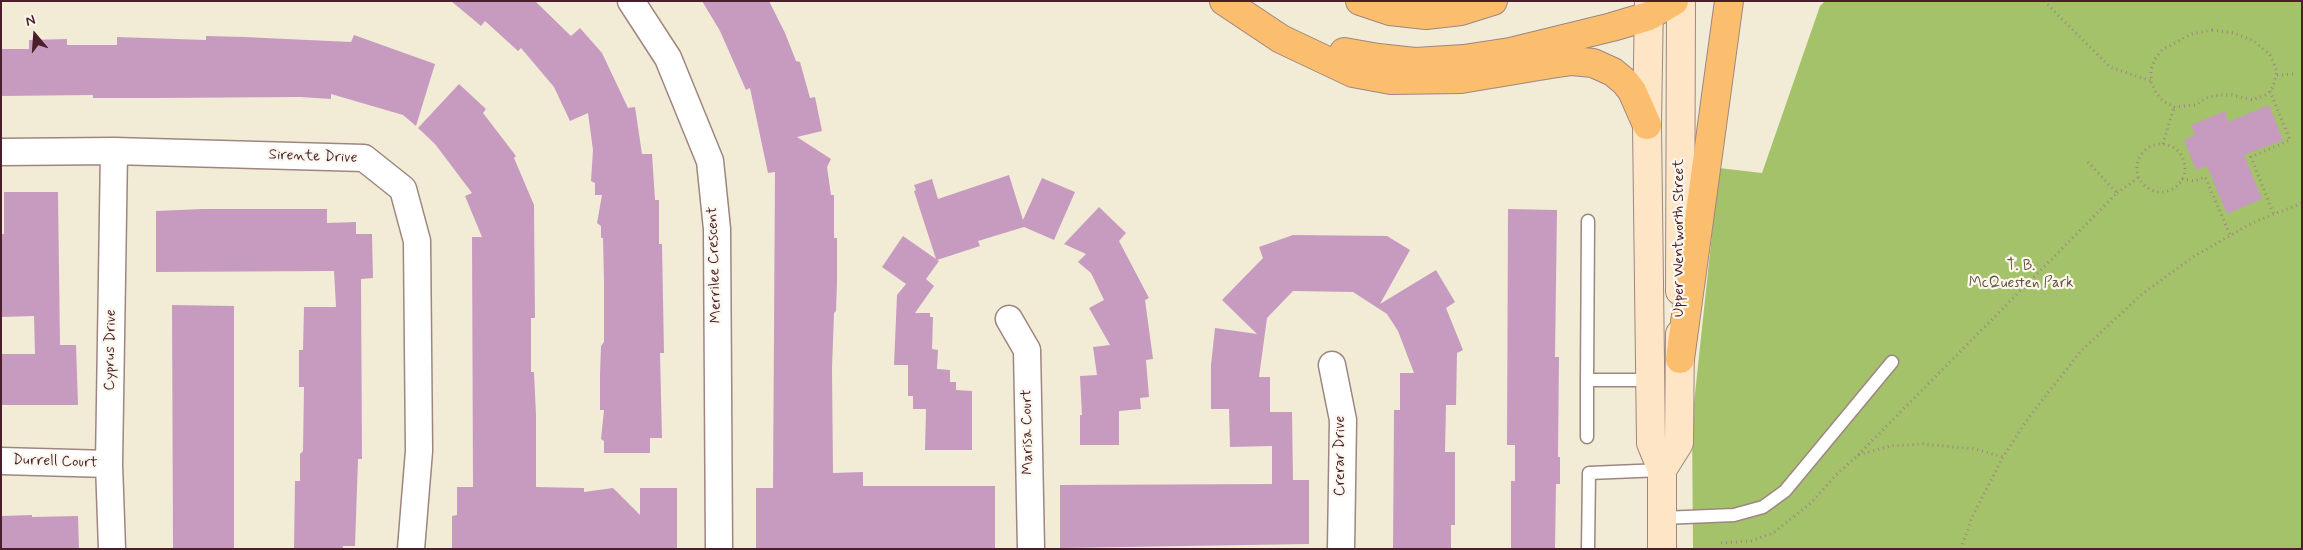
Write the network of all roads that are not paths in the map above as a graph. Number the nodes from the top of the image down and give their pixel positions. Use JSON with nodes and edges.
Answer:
{"nodes":[{"id":1,"x":631,"y":1,"type":"edge"},
{"id":2,"x":1224,"y":1,"type":"edge"},
{"id":3,"x":1360,"y":1,"type":"edge"},
{"id":4,"x":1494,"y":1,"type":"edge"},
{"id":5,"x":1674,"y":1,"type":"edge"},
{"id":6,"x":1681,"y":1,"type":"edge"},
{"id":7,"x":1729,"y":1,"type":"edge"},
{"id":8,"x":1649,"y":9,"type":"edge"},
{"id":9,"x":1282,"y":39,"type":"junction"},
{"id":10,"x":1647,"y":125,"type":"junction"},
{"id":11,"x":114,"y":151,"type":"junction"},
{"id":12,"x":1,"y":152,"type":"edge"},
{"id":13,"x":1588,"y":221,"type":"dead end"},
{"id":14,"x":1009,"y":319,"type":"dead end"},
{"id":15,"x":1680,"y":359,"type":"junction"},
{"id":16,"x":1892,"y":362,"type":"dead end"},
{"id":17,"x":1332,"y":365,"type":"dead end"},
{"id":18,"x":1587,"y":380,"type":"junction"},
{"id":19,"x":1652,"y":380,"type":"junction"},
{"id":20,"x":1587,"y":436,"type":"dead end"},
{"id":21,"x":1,"y":461,"type":"edge"},
{"id":22,"x":109,"y":464,"type":"junction"},
{"id":23,"x":1662,"y":470,"type":"junction"},
{"id":24,"x":1662,"y":518,"type":"junction"},
{"id":25,"x":112,"y":549,"type":"edge"},
{"id":26,"x":411,"y":549,"type":"edge"},
{"id":27,"x":719,"y":549,"type":"edge"},
{"id":28,"x":1031,"y":549,"type":"edge"},
{"id":29,"x":1341,"y":549,"type":"edge"},
{"id":30,"x":1588,"y":549,"type":"edge"},
{"id":31,"x":1662,"y":549,"type":"edge"}],
"edges":[{"from":1,"to":27,"type":"street","name":"Merrilee Crescent"},
{"from":2,"to":9,"type":"highway"},
{"from":3,"to":4,"type":"highway"},
{"from":5,"to":8,"type":"highway"},
{"from":6,"to":15,"type":"main road","name":"Upper Wentworth Street"},
{"from":7,"to":15,"type":"highway"},
{"from":8,"to":9,"type":"highway"},
{"from":8,"to":10,"type":"main road","name":"Upper Wentworth Street"},
{"from":9,"to":10,"type":"highway"},
{"from":10,"to":19,"type":"main road","name":"Upper Wentworth Street"},
{"from":11,"to":12,"type":"street","name":"Sirente Drive"},
{"from":11,"to":22,"type":"street","name":"Cyprus Drive"},
{"from":11,"to":26,"type":"street","name":"Sirente Drive"},
{"from":13,"to":18,"type":"lane"},
{"from":14,"to":28,"type":"street","name":"Marisa Court"},
{"from":15,"to":23,"type":"main road","name":"Upper Wentworth Street"},
{"from":16,"to":24,"type":"lane"},
{"from":17,"to":29,"type":"street","name":"Crerar Drive"},
{"from":18,"to":19,"type":"lane"},
{"from":18,"to":20,"type":"lane"},
{"from":19,"to":23,"type":"main road","name":"Upper Wentworth Street"},
{"from":21,"to":22,"type":"street","name":"Durrell Court"},
{"from":22,"to":25,"type":"street","name":"Cyprus Drive"},
{"from":23,"to":24,"type":"main road","name":"Upper Wentworth Street"},
{"from":23,"to":30,"type":"lane"},
{"from":24,"to":31,"type":"main road","name":"Upper Wentworth Street"}]}
